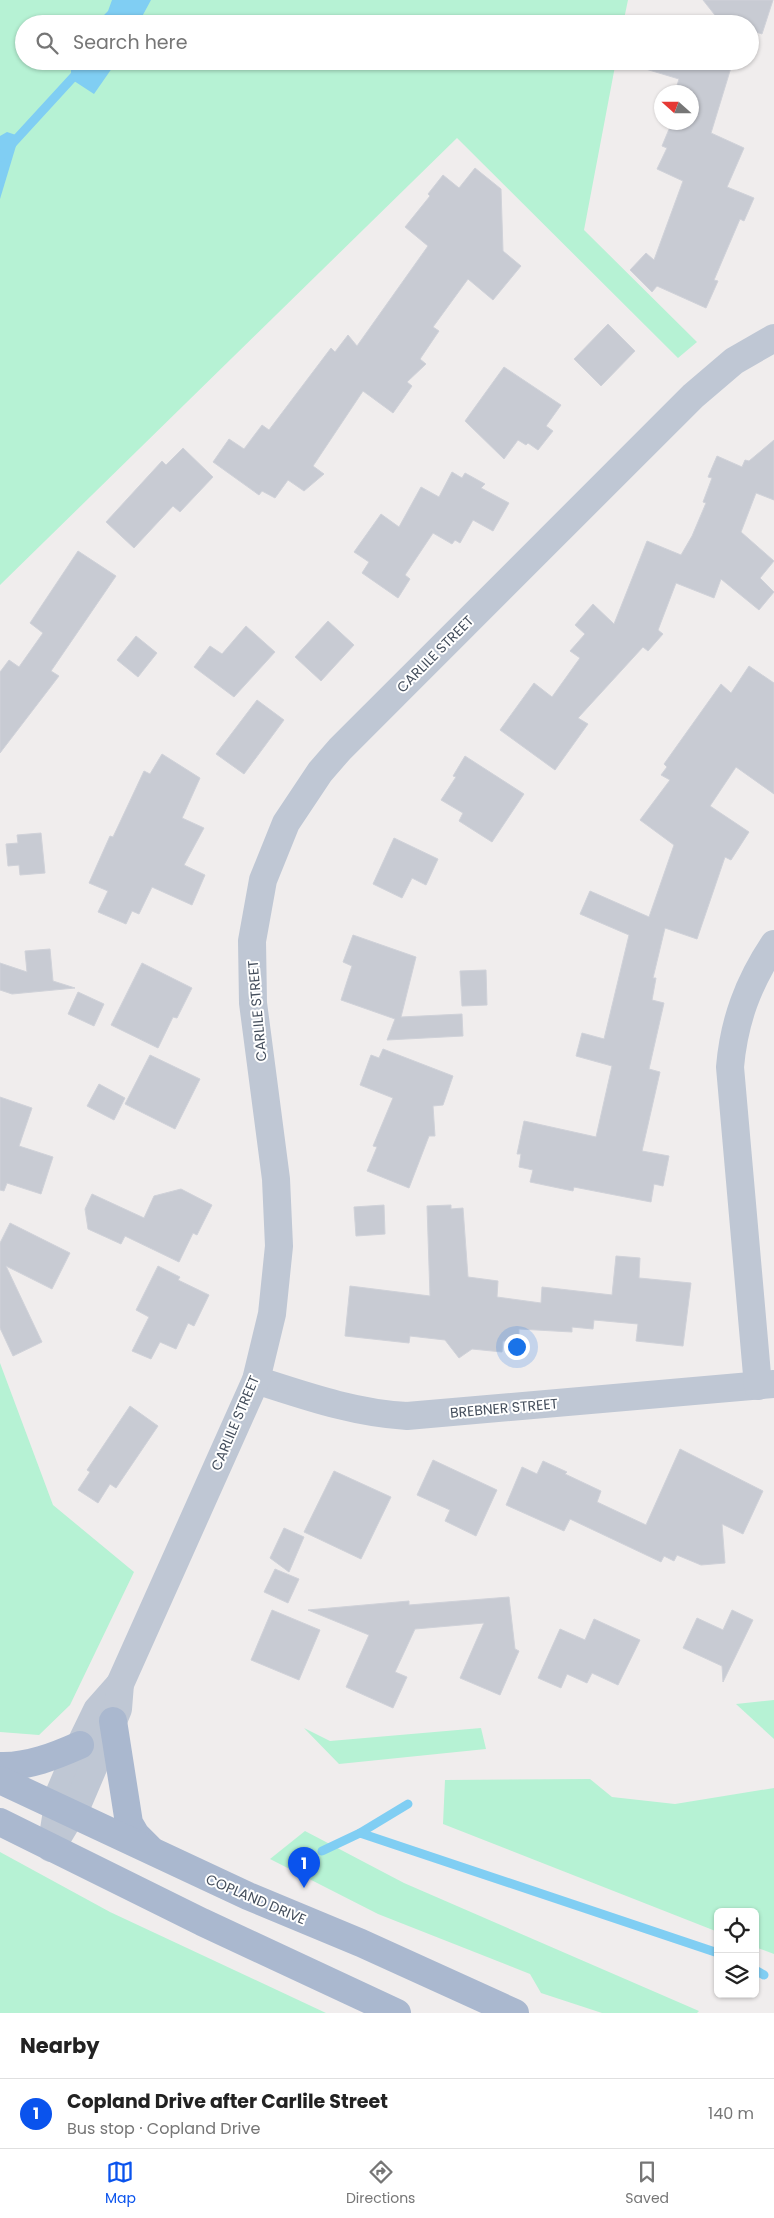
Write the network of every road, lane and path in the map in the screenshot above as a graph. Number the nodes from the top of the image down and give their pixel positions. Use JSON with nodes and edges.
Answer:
{"nodes":[{"id":1,"x":774,"y":338,"type":"edge"},
{"id":2,"x":774,"y":944,"type":"edge"},
{"id":3,"x":256,"y":1380,"type":"junction"},
{"id":4,"x":766,"y":1385,"type":"edge"},
{"id":5,"x":120,"y":1684,"type":"junction"},
{"id":6,"x":113,"y":1721,"type":"junction"},
{"id":7,"x":80,"y":1745,"type":"junction"},
{"id":8,"x":0,"y":1766,"type":"edge"},
{"id":9,"x":0,"y":1780,"type":"edge"},
{"id":10,"x":64,"y":1810,"type":"junction"},
{"id":11,"x":0,"y":1822,"type":"edge"},
{"id":12,"x":51,"y":1848,"type":"junction"},
{"id":13,"x":153,"y":1852,"type":"junction"},
{"id":14,"x":390,"y":2012,"type":"edge"},
{"id":15,"x":514,"y":2013,"type":"edge"}],
"edges":[{"from":1,"to":3,"type":"street","name":"CARLILE STREET"},
{"from":2,"to":4,"type":"street","name":"BREBNER STREET"},
{"from":3,"to":4,"type":"street","name":"BREBNER STREET"},
{"from":3,"to":5,"type":"street","name":"CARLILE STREET"},
{"from":5,"to":6,"type":"street","name":"CARLILE STREET"},
{"from":5,"to":7,"type":"street","name":"CARLILE STREET"},
{"from":6,"to":10,"type":"street","name":"CARLILE STREET"},
{"from":6,"to":13,"type":"main road"},
{"from":7,"to":8,"type":"main road"},
{"from":7,"to":10,"type":"street","name":"CARLILE STREET"},
{"from":9,"to":10,"type":"main road","name":"COPLAND DRIVE"},
{"from":10,"to":12,"type":"street","name":"CARLILE STREET"},
{"from":10,"to":13,"type":"main road","name":"COPLAND DRIVE"},
{"from":11,"to":12,"type":"main road"},
{"from":12,"to":14,"type":"main road"},
{"from":13,"to":15,"type":"main road","name":"COPLAND DRIVE"}]}
